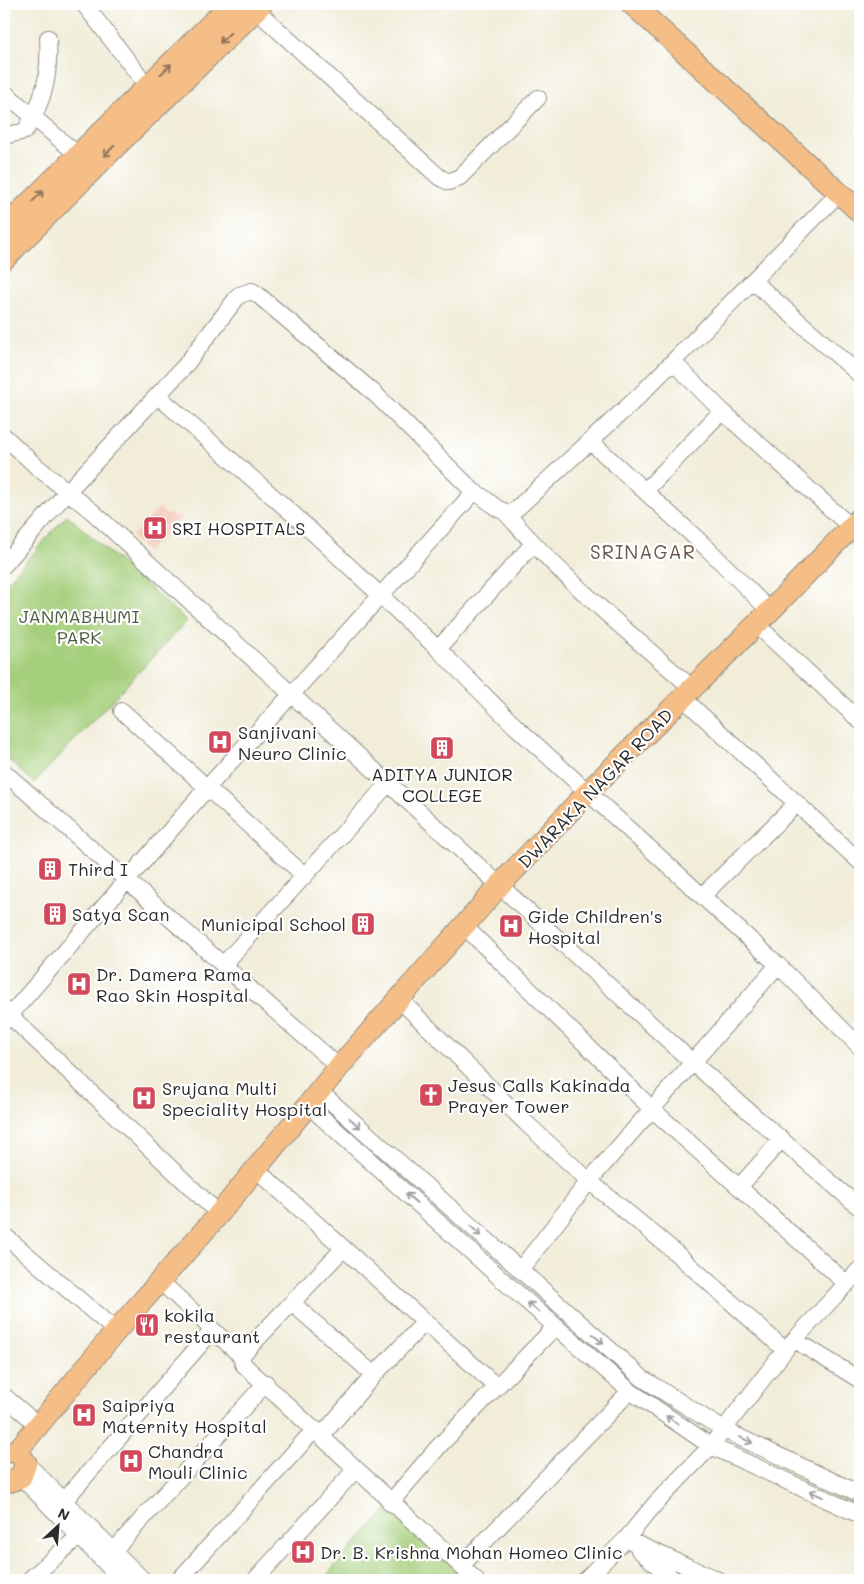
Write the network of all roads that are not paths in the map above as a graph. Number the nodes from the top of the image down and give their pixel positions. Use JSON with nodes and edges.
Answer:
{"nodes":[{"id":1,"x":84,"y":4,"type":"edge"},
{"id":2,"x":632,"y":4,"type":"edge"},
{"id":3,"x":249,"y":5,"type":"edge"},
{"id":4,"x":48,"y":38,"type":"dead end"},
{"id":5,"x":148,"y":87,"type":"junction"},
{"id":6,"x":4,"y":92,"type":"edge"},
{"id":7,"x":538,"y":98,"type":"dead end"},
{"id":8,"x":34,"y":117,"type":"junction"},
{"id":9,"x":4,"y":136,"type":"edge"},
{"id":10,"x":78,"y":155,"type":"junction"},
{"id":11,"x":839,"y":193,"type":"junction"},
{"id":12,"x":860,"y":212,"type":"edge"},
{"id":13,"x":4,"y":230,"type":"edge"},
{"id":14,"x":4,"y":257,"type":"edge"},
{"id":15,"x":754,"y":282,"type":"junction"},
{"id":16,"x":673,"y":362,"type":"junction"},
{"id":17,"x":860,"y":375,"type":"edge"},
{"id":18,"x":158,"y":396,"type":"junction"},
{"id":19,"x":722,"y":411,"type":"junction"},
{"id":20,"x":4,"y":436,"type":"edge"},
{"id":21,"x":590,"y":441,"type":"junction"},
{"id":22,"x":68,"y":491,"type":"junction"},
{"id":23,"x":645,"y":491,"type":"junction"},
{"id":24,"x":474,"y":492,"type":"junction"},
{"id":25,"x":506,"y":513,"type":"junction"},
{"id":26,"x":855,"y":522,"type":"edge"},
{"id":27,"x":533,"y":544,"type":"junction"},
{"id":28,"x":4,"y":565,"type":"edge"},
{"id":29,"x":382,"y":597,"type":"junction"},
{"id":30,"x":763,"y":618,"type":"junction"},
{"id":31,"x":438,"y":649,"type":"junction"},
{"id":32,"x":688,"y":693,"type":"junction"},
{"id":33,"x":290,"y":695,"type":"junction"},
{"id":34,"x":122,"y":711,"type":"dead end"},
{"id":35,"x":860,"y":721,"type":"edge"},
{"id":36,"x":4,"y":772,"type":"edge"},
{"id":37,"x":388,"y":784,"type":"junction"},
{"id":38,"x":207,"y":788,"type":"junction"},
{"id":39,"x":588,"y":792,"type":"junction"},
{"id":40,"x":797,"y":802,"type":"junction"},
{"id":41,"x":860,"y":862,"type":"edge"},
{"id":42,"x":305,"y":876,"type":"junction"},
{"id":43,"x":125,"y":880,"type":"junction"},
{"id":44,"x":500,"y":885,"type":"junction"},
{"id":45,"x":702,"y":896,"type":"junction"},
{"id":46,"x":464,"y":926,"type":"junction"},
{"id":47,"x":223,"y":965,"type":"junction"},
{"id":48,"x":778,"y":966,"type":"junction"},
{"id":49,"x":399,"y":1000,"type":"junction"},
{"id":50,"x":6,"y":1016,"type":"edge"},
{"id":51,"x":860,"y":1047,"type":"edge"},
{"id":52,"x":692,"y":1062,"type":"junction"},
{"id":53,"x":339,"y":1067,"type":"junction"},
{"id":54,"x":313,"y":1097,"type":"junction"},
{"id":55,"x":654,"y":1110,"type":"junction"},
{"id":56,"x":782,"y":1139,"type":"junction"},
{"id":57,"x":256,"y":1169,"type":"junction"},
{"id":58,"x":589,"y":1181,"type":"junction"},
{"id":59,"x":740,"y":1186,"type":"junction"},
{"id":60,"x":860,"y":1208,"type":"edge"},
{"id":61,"x":219,"y":1214,"type":"junction"},
{"id":62,"x":4,"y":1235,"type":"edge"},
{"id":63,"x":344,"y":1249,"type":"junction"},
{"id":64,"x":860,"y":1269,"type":"edge"},
{"id":65,"x":520,"y":1270,"type":"junction"},
{"id":66,"x":160,"y":1281,"type":"junction"},
{"id":67,"x":847,"y":1284,"type":"junction"},
{"id":68,"x":292,"y":1303,"type":"junction"},
{"id":69,"x":425,"y":1322,"type":"junction"},
{"id":70,"x":555,"y":1327,"type":"junction"},
{"id":71,"x":116,"y":1331,"type":"junction"},
{"id":72,"x":212,"y":1331,"type":"junction"},
{"id":73,"x":790,"y":1345,"type":"junction"},
{"id":74,"x":241,"y":1356,"type":"junction"},
{"id":75,"x":374,"y":1375,"type":"junction"},
{"id":76,"x":860,"y":1380,"type":"edge"},
{"id":77,"x":266,"y":1383,"type":"junction"},
{"id":78,"x":497,"y":1387,"type":"junction"},
{"id":79,"x":630,"y":1391,"type":"junction"},
{"id":80,"x":4,"y":1396,"type":"edge"},
{"id":81,"x":38,"y":1425,"type":"junction"},
{"id":82,"x":724,"y":1430,"type":"junction"},
{"id":83,"x":318,"y":1432,"type":"junction"},
{"id":84,"x":711,"y":1446,"type":"junction"},
{"id":85,"x":356,"y":1469,"type":"junction"},
{"id":86,"x":12,"y":1470,"type":"edge"},
{"id":87,"x":860,"y":1494,"type":"edge"},
{"id":88,"x":63,"y":1502,"type":"junction"},
{"id":89,"x":390,"y":1503,"type":"junction"},
{"id":90,"x":860,"y":1515,"type":"edge"},
{"id":91,"x":84,"y":1532,"type":"junction"},
{"id":92,"x":626,"y":1539,"type":"junction"},
{"id":93,"x":113,"y":1551,"type":"junction"},
{"id":94,"x":469,"y":1575,"type":"edge"},
{"id":95,"x":138,"y":1579,"type":"edge"},
{"id":96,"x":29,"y":1580,"type":"edge"},
{"id":97,"x":122,"y":1580,"type":"edge"},
{"id":98,"x":179,"y":1580,"type":"edge"},
{"id":99,"x":255,"y":1580,"type":"edge"},
{"id":100,"x":585,"y":1580,"type":"edge"},
{"id":101,"x":674,"y":1580,"type":"edge"},
{"id":102,"x":718,"y":1580,"type":"edge"}],
"edges":[{"from":1,"to":5,"type":"street"},
{"from":2,"to":11,"type":"main road"},
{"from":5,"to":3,"type":"highway","one_way":true},
{"from":3,"to":7,"type":"street"},
{"from":3,"to":14,"type":"highway","one_way":true},
{"from":4,"to":8,"type":"street"},
{"from":5,"to":10,"type":"highway"},
{"from":6,"to":8,"type":"street"},
{"from":8,"to":9,"type":"street"},
{"from":8,"to":10,"type":"street"},
{"from":13,"to":10,"type":"highway","one_way":true},
{"from":11,"to":12,"type":"main road"},
{"from":11,"to":15,"type":"street"},
{"from":15,"to":16,"type":"street"},
{"from":15,"to":17,"type":"street"},
{"from":16,"to":19,"type":"street"},
{"from":16,"to":21,"type":"street"},
{"from":18,"to":22,"type":"street"},
{"from":18,"to":24,"type":"street"},
{"from":18,"to":29,"type":"street"},
{"from":19,"to":23,"type":"street"},
{"from":19,"to":26,"type":"street"},
{"from":20,"to":22,"type":"street"},
{"from":21,"to":23,"type":"street"},
{"from":21,"to":25,"type":"street"},
{"from":22,"to":28,"type":"street"},
{"from":22,"to":33,"type":"street"},
{"from":23,"to":30,"type":"street"},
{"from":24,"to":25,"type":"street"},
{"from":24,"to":29,"type":"street"},
{"from":25,"to":27,"type":"street"},
{"from":26,"to":30,"type":"main road","name":"DWARAKA NAGAR ROAD"},
{"from":27,"to":31,"type":"street"},
{"from":27,"to":32,"type":"street"},
{"from":29,"to":31,"type":"street"},
{"from":29,"to":33,"type":"street"},
{"from":30,"to":32,"type":"main road","name":"DWARAKA NAGAR ROAD"},
{"from":30,"to":35,"type":"street"},
{"from":31,"to":39,"type":"street"},
{"from":32,"to":39,"type":"main road","name":"DWARAKA NAGAR ROAD"},
{"from":32,"to":40,"type":"street"},
{"from":33,"to":37,"type":"street"},
{"from":33,"to":38,"type":"street"},
{"from":34,"to":38,"type":"street"},
{"from":36,"to":43,"type":"street"},
{"from":37,"to":42,"type":"street"},
{"from":37,"to":44,"type":"street"},
{"from":38,"to":42,"type":"street"},
{"from":38,"to":43,"type":"street"},
{"from":39,"to":44,"type":"main road","name":"DWARAKA NAGAR ROAD"},
{"from":39,"to":45,"type":"street"},
{"from":40,"to":41,"type":"street"},
{"from":40,"to":45,"type":"street"},
{"from":42,"to":47,"type":"street"},
{"from":43,"to":47,"type":"street"},
{"from":43,"to":50,"type":"street"},
{"from":44,"to":46,"type":"main road","name":"DWARAKA NAGAR ROAD"},
{"from":44,"to":52,"type":"street"},
{"from":45,"to":48,"type":"street"},
{"from":46,"to":49,"type":"main road","name":"DWARAKA NAGAR ROAD"},
{"from":46,"to":55,"type":"street"},
{"from":47,"to":53,"type":"street"},
{"from":48,"to":51,"type":"street"},
{"from":48,"to":52,"type":"street"},
{"from":49,"to":53,"type":"main road","name":"DWARAKA NAGAR ROAD"},
{"from":49,"to":58,"type":"street"},
{"from":50,"to":61,"type":"street"},
{"from":52,"to":55,"type":"street"},
{"from":52,"to":56,"type":"street"},
{"from":53,"to":54,"type":"main road","name":"DWARAKA NAGAR ROAD"},
{"from":54,"to":57,"type":"main road","name":"DWARAKA NAGAR ROAD"},
{"from":54,"to":65,"type":"street","one_way":true},
{"from":70,"to":54,"type":"street","one_way":true},
{"from":55,"to":58,"type":"street"},
{"from":55,"to":59,"type":"street"},
{"from":56,"to":59,"type":"street"},
{"from":56,"to":60,"type":"street"},
{"from":57,"to":61,"type":"main road","name":"DWARAKA NAGAR ROAD"},
{"from":57,"to":63,"type":"street"},
{"from":58,"to":65,"type":"street"},
{"from":58,"to":73,"type":"street"},
{"from":59,"to":67,"type":"street"},
{"from":61,"to":66,"type":"main road","name":"DWARAKA NAGAR ROAD"},
{"from":62,"to":71,"type":"street"},
{"from":63,"to":68,"type":"street"},
{"from":63,"to":69,"type":"street"},
{"from":64,"to":67,"type":"street"},
{"from":65,"to":82,"type":"street","one_way":true},
{"from":66,"to":71,"type":"main road","name":"DWARAKA NAGAR ROAD"},
{"from":66,"to":72,"type":"street"},
{"from":67,"to":73,"type":"street"},
{"from":68,"to":74,"type":"street"},
{"from":68,"to":75,"type":"street"},
{"from":69,"to":75,"type":"street"},
{"from":69,"to":78,"type":"street"},
{"from":70,"to":78,"type":"street"},
{"from":70,"to":79,"type":"street"},
{"from":71,"to":81,"type":"main road","name":"DWARAKA NAGAR ROAD"},
{"from":72,"to":74,"type":"street"},
{"from":72,"to":88,"type":"street"},
{"from":73,"to":76,"type":"street"},
{"from":73,"to":82,"type":"street"},
{"from":74,"to":77,"type":"street"},
{"from":75,"to":83,"type":"street"},
{"from":77,"to":83,"type":"street"},
{"from":77,"to":93,"type":"street"},
{"from":78,"to":89,"type":"street"},
{"from":84,"to":79,"type":"street","one_way":true},
{"from":79,"to":94,"type":"street"},
{"from":80,"to":81,"type":"street"},
{"from":81,"to":86,"type":"main road","name":"DWARAKA NAGAR ROAD"},
{"from":82,"to":84,"type":"street"},
{"from":82,"to":87,"type":"street","one_way":true},
{"from":83,"to":85,"type":"street"},
{"from":83,"to":98,"type":"street"},
{"from":90,"to":84,"type":"street","one_way":true},
{"from":84,"to":92,"type":"street"},
{"from":85,"to":89,"type":"street"},
{"from":85,"to":99,"type":"street"},
{"from":86,"to":88,"type":"street"},
{"from":86,"to":91,"type":"street"},
{"from":88,"to":91,"type":"street"},
{"from":89,"to":94,"type":"street"},
{"from":91,"to":93,"type":"street"},
{"from":91,"to":96,"type":"street"},
{"from":91,"to":97,"type":"street"},
{"from":92,"to":100,"type":"street"},
{"from":92,"to":101,"type":"street"},
{"from":92,"to":102,"type":"street"},
{"from":93,"to":95,"type":"street"}]}
